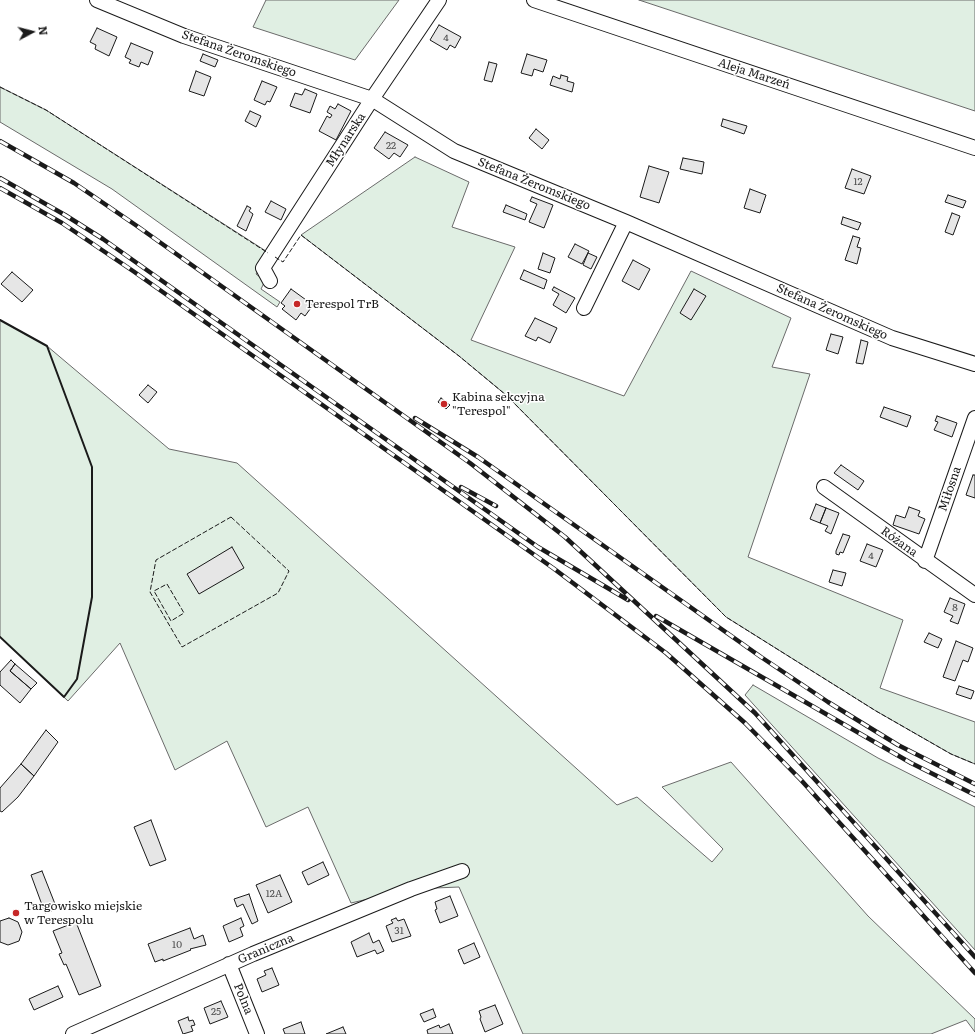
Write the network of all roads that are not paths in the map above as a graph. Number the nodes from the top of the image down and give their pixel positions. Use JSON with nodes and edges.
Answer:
{"nodes":[{"id":1,"x":97,"y":0,"type":"edge"},
{"id":2,"x":439,"y":0,"type":"edge"},
{"id":3,"x":534,"y":0,"type":"edge"},
{"id":4,"x":372,"y":99,"type":"junction"},
{"id":5,"x":975,"y":148,"type":"edge"},
{"id":6,"x":626,"y":222,"type":"junction"},
{"id":7,"x":270,"y":281,"type":"dead end"},
{"id":8,"x":584,"y":308,"type":"dead end"},
{"id":9,"x":975,"y":364,"type":"edge"},
{"id":10,"x":975,"y":418,"type":"edge"},
{"id":11,"x":824,"y":487,"type":"dead end"},
{"id":12,"x":925,"y":560,"type":"junction"},
{"id":13,"x":975,"y":595,"type":"edge"},
{"id":14,"x":462,"y":871,"type":"dead end"},
{"id":15,"x":229,"y":964,"type":"junction"},
{"id":16,"x":73,"y":1034,"type":"edge"},
{"id":17,"x":257,"y":1034,"type":"edge"}],
"edges":[{"from":1,"to":4,"type":"street","name":"Stefana Żeromskiego"},
{"from":2,"to":4,"type":"street","name":"Młynarska"},
{"from":3,"to":5,"type":"street","name":"Aleja Marzeń"},
{"from":4,"to":6,"type":"street","name":"Stefana Żeromskiego"},
{"from":4,"to":7,"type":"street","name":"Młynarska"},
{"from":6,"to":8,"type":"street"},
{"from":6,"to":9,"type":"street","name":"Stefana Żeromskiego"},
{"from":10,"to":12,"type":"street","name":"Miłosna"},
{"from":11,"to":12,"type":"street","name":"Różana"},
{"from":12,"to":13,"type":"street","name":"Różana"},
{"from":14,"to":15,"type":"street","name":"Graniczna"},
{"from":15,"to":16,"type":"street","name":"Graniczna"},
{"from":15,"to":17,"type":"street","name":"Polna"}]}
